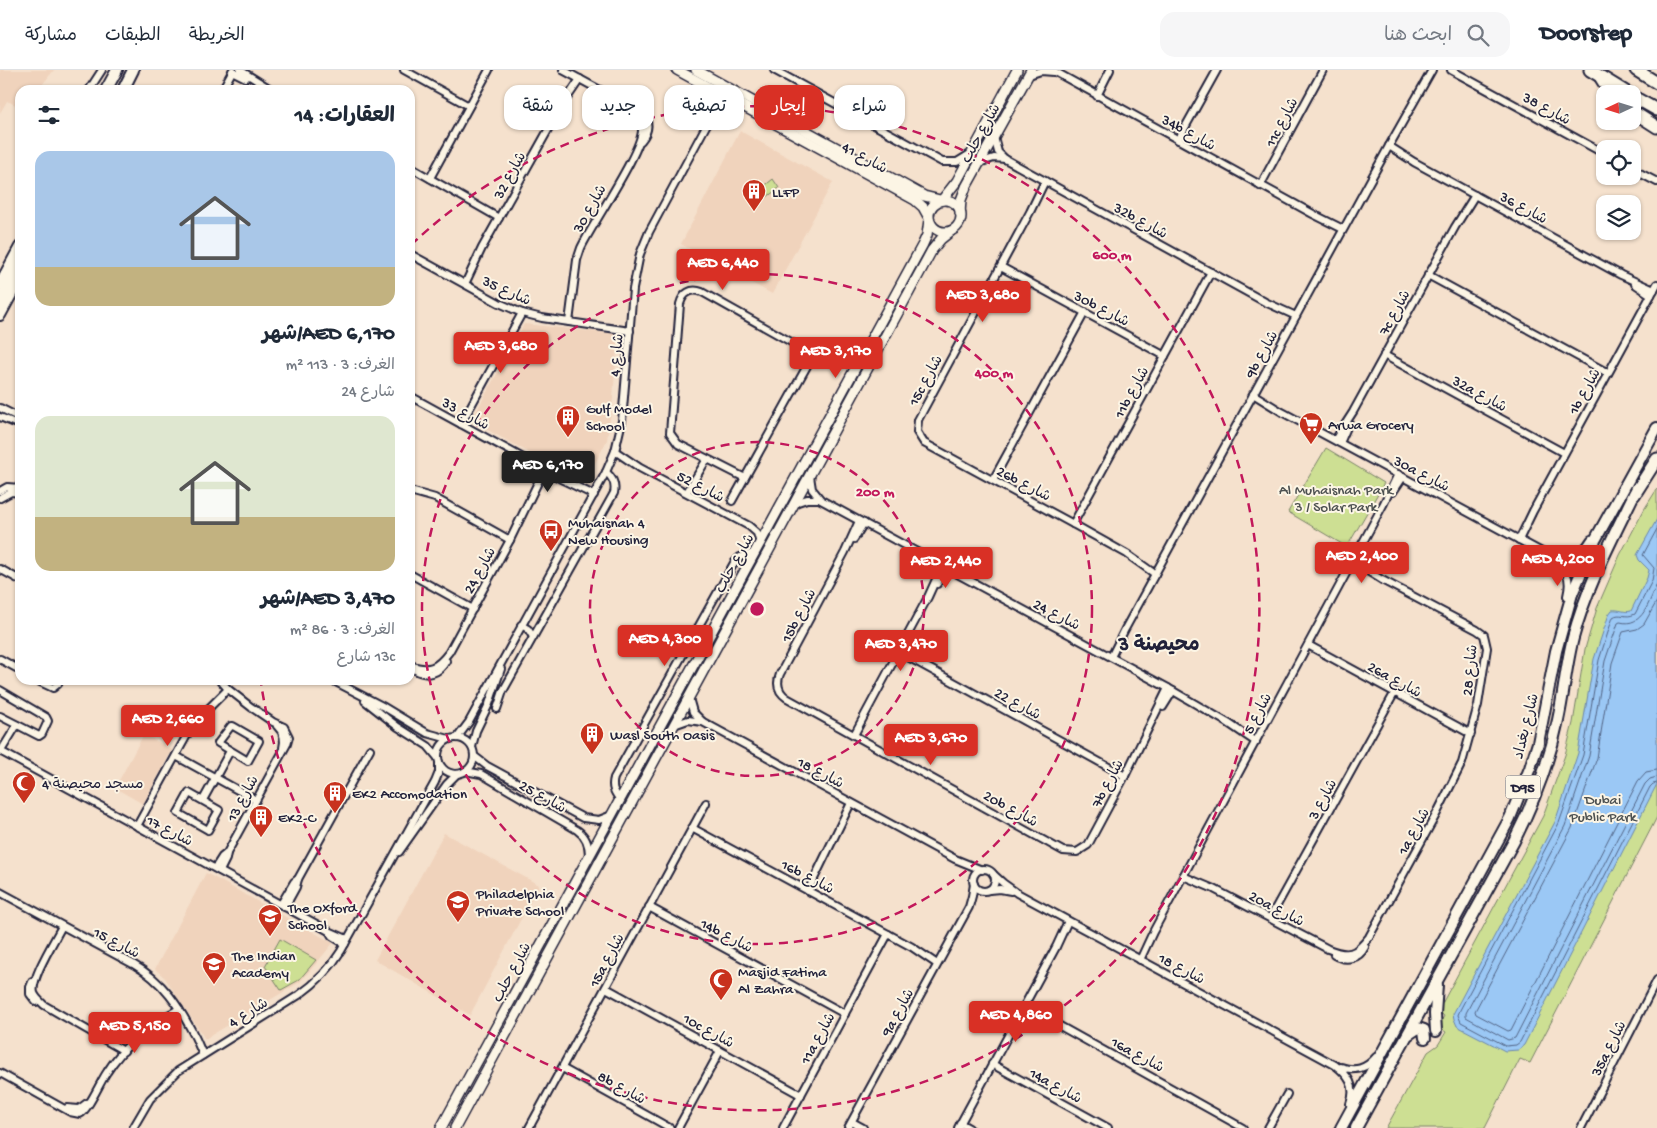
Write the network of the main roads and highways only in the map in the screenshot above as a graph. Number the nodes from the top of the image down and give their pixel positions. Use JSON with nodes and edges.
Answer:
{"nodes":[{"id":1,"x":117,"y":70,"type":"edge"},
{"id":2,"x":133,"y":70,"type":"edge"},
{"id":3,"x":1590,"y":70,"type":"edge"},
{"id":4,"x":1636,"y":70,"type":"edge"},
{"id":5,"x":1600,"y":76,"type":"junction"},
{"id":6,"x":1657,"y":83,"type":"edge"},
{"id":7,"x":109,"y":85,"type":"edge"},
{"id":8,"x":126,"y":85,"type":"edge"},
{"id":9,"x":1606,"y":85,"type":"edge"},
{"id":10,"x":1614,"y":85,"type":"edge"},
{"id":11,"x":1641,"y":101,"type":"edge"},
{"id":12,"x":1657,"y":110,"type":"edge"},
{"id":13,"x":1641,"y":117,"type":"edge"},
{"id":14,"x":1657,"y":127,"type":"edge"},
{"id":15,"x":15,"y":254,"type":"edge"},
{"id":16,"x":4,"y":270,"type":"edge"},
{"id":17,"x":15,"y":272,"type":"edge"},
{"id":18,"x":0,"y":284,"type":"edge"},
{"id":19,"x":15,"y":287,"type":"edge"},
{"id":20,"x":0,"y":300,"type":"edge"},
{"id":21,"x":0,"y":315,"type":"edge"},
{"id":22,"x":1657,"y":428,"type":"edge"},
{"id":23,"x":1657,"y":450,"type":"edge"},
{"id":24,"x":1657,"y":459,"type":"edge"},
{"id":25,"x":1634,"y":495,"type":"junction"},
{"id":26,"x":1437,"y":979,"type":"junction"},
{"id":27,"x":1436,"y":1031,"type":"dead end"},
{"id":28,"x":1407,"y":1036,"type":"junction"},
{"id":29,"x":1425,"y":1038,"type":"dead end"},
{"id":30,"x":1341,"y":1128,"type":"edge"},
{"id":31,"x":1356,"y":1128,"type":"edge"}],
"edges":[{"from":1,"to":7,"type":"main road"},
{"from":2,"to":8,"type":"main road"},
{"from":3,"to":5,"type":"highway"},
{"from":4,"to":6,"type":"highway"},
{"from":5,"to":9,"type":"highway"},
{"from":5,"to":10,"type":"highway"},
{"from":11,"to":12,"type":"highway"},
{"from":13,"to":14,"type":"highway"},
{"from":15,"to":16,"type":"main road"},
{"from":16,"to":18,"type":"main road"},
{"from":17,"to":20,"type":"main road"},
{"from":19,"to":21,"type":"main road"},
{"from":22,"to":30,"type":"main road","name":"شارع بغداد","number":"D95"},
{"from":23,"to":25,"type":"main road","name":"شارع بغداد","number":"D95"},
{"from":24,"to":25,"type":"highway"},
{"from":25,"to":26,"type":"main road","name":"شارع بغداد","number":"D95"},
{"from":26,"to":27,"type":"main road"},
{"from":26,"to":28,"type":"main road","name":"شارع بغداد","number":"D95"},
{"from":28,"to":29,"type":"main road"},
{"from":28,"to":31,"type":"main road","name":"شارع بغداد","number":"D95"}]}
